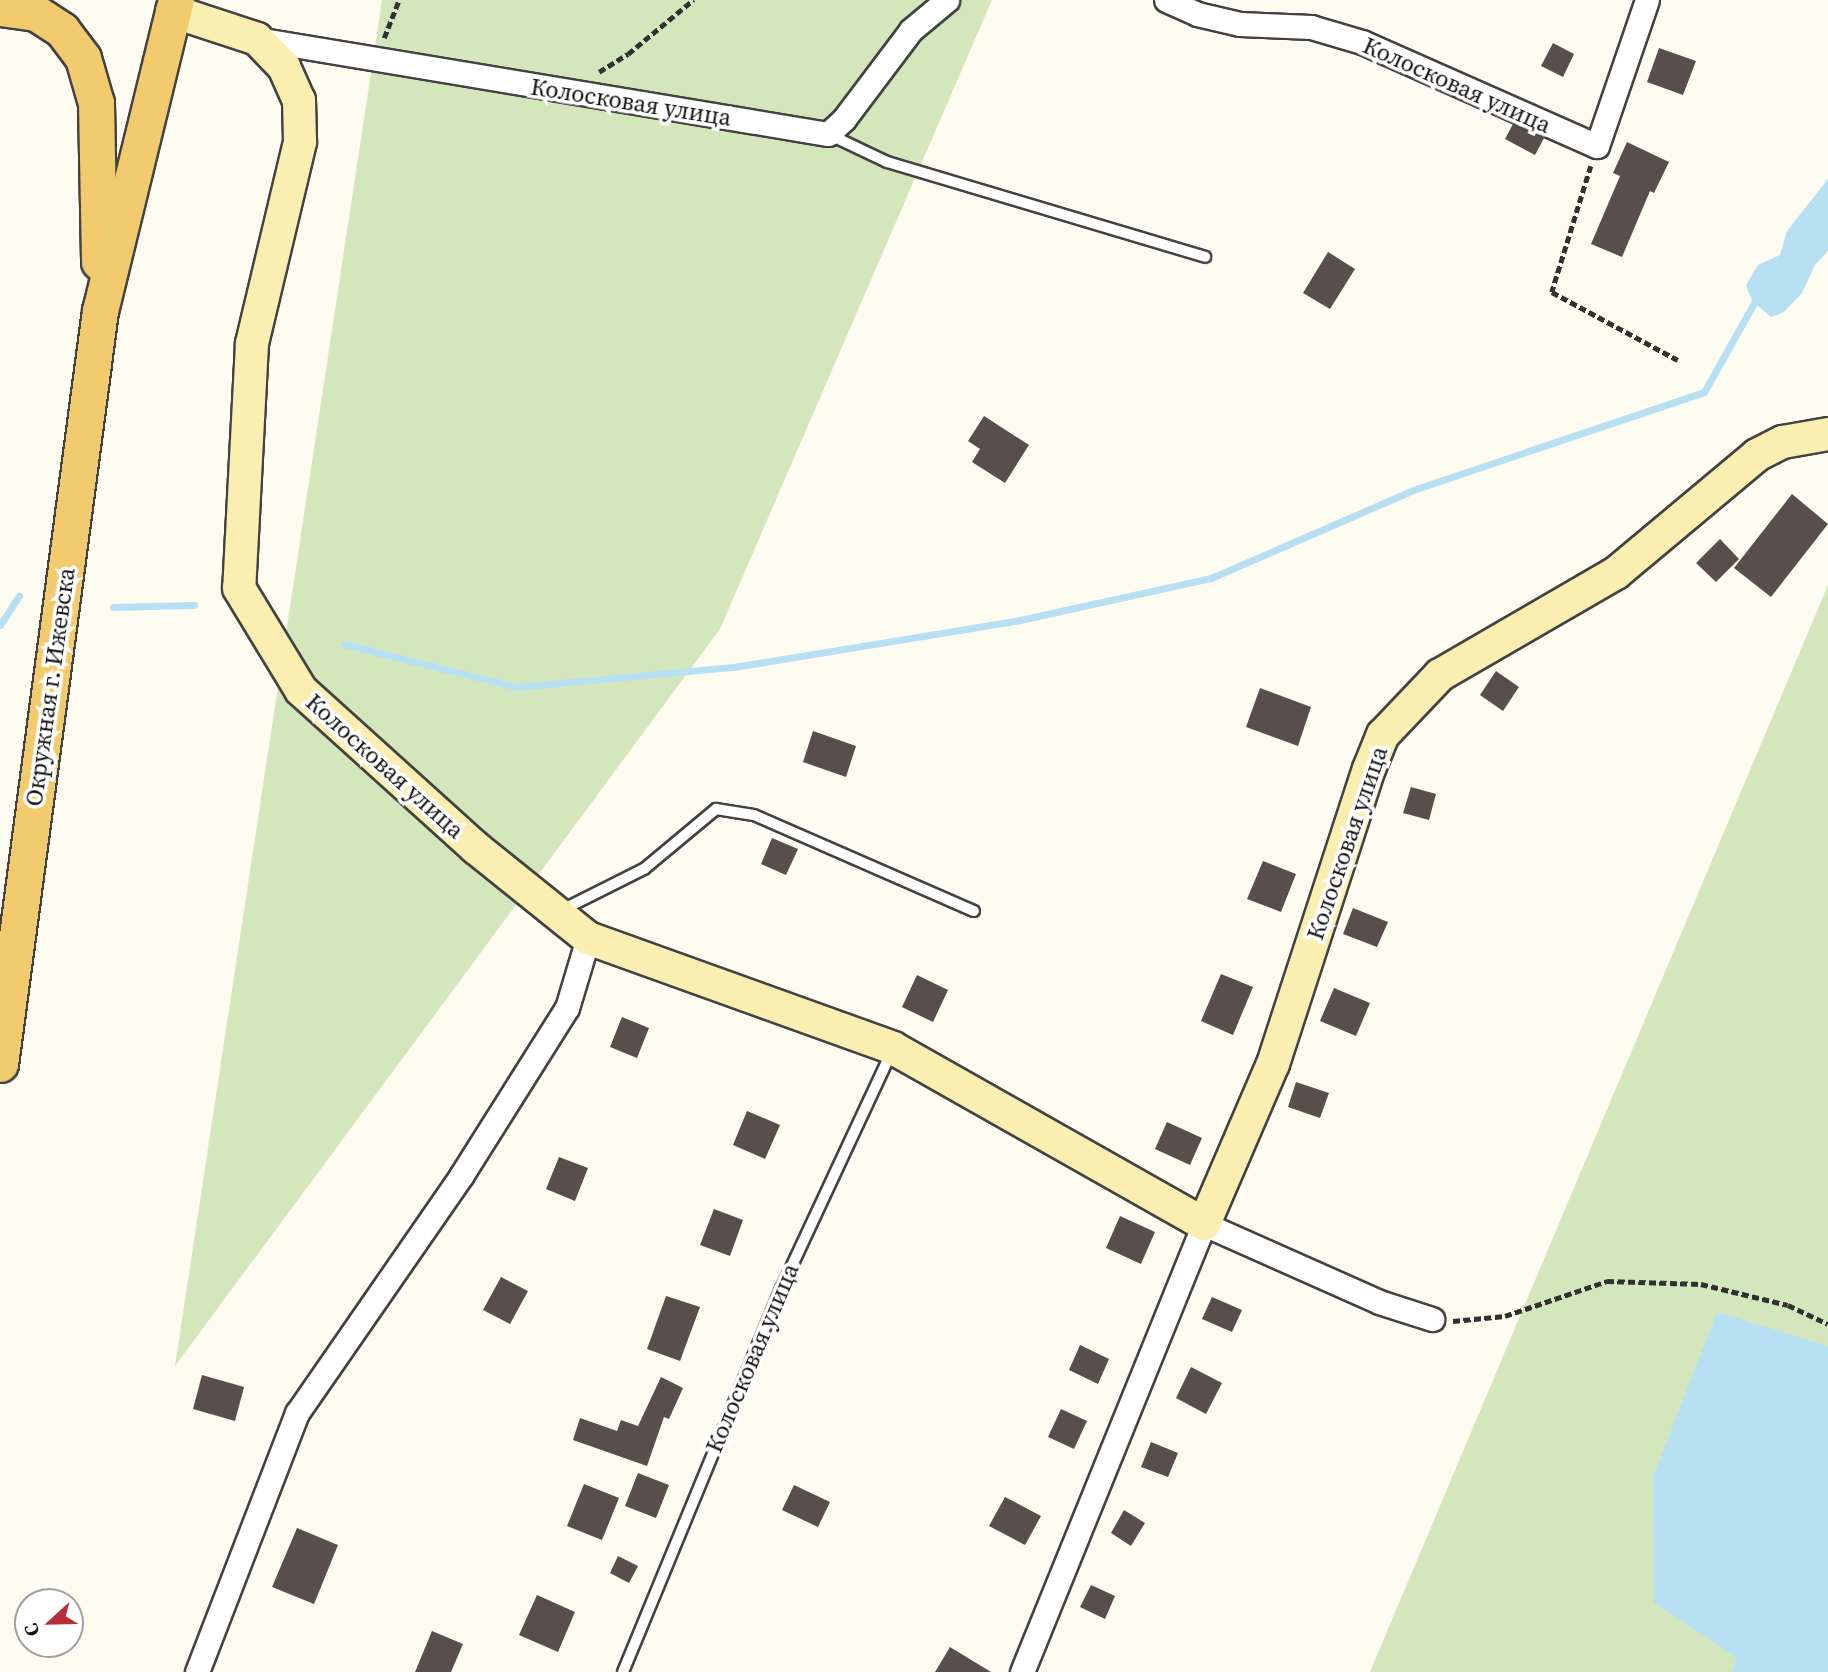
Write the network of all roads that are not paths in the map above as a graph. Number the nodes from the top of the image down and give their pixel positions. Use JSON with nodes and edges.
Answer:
{"nodes":[{"id":1,"x":947,"y":0,"type":"edge"},
{"id":2,"x":1166,"y":0,"type":"edge"},
{"id":3,"x":1647,"y":0,"type":"edge"},
{"id":4,"x":174,"y":6,"type":"edge"},
{"id":5,"x":0,"y":8,"type":"edge"},
{"id":6,"x":257,"y":39,"type":"junction"},
{"id":7,"x":828,"y":134,"type":"junction"},
{"id":8,"x":1205,"y":257,"type":"dead end"},
{"id":9,"x":100,"y":311,"type":"junction"},
{"id":10,"x":1828,"y":433,"type":"edge"},
{"id":11,"x":974,"y":911,"type":"dead end"},
{"id":12,"x":556,"y":913,"type":"junction"},
{"id":13,"x":588,"y":939,"type":"junction"},
{"id":14,"x":893,"y":1048,"type":"junction"},
{"id":15,"x":0,"y":1063,"type":"edge"},
{"id":16,"x":1204,"y":1224,"type":"junction"},
{"id":17,"x":1432,"y":1319,"type":"road end"},
{"id":18,"x":197,"y":1672,"type":"edge"},
{"id":19,"x":623,"y":1672,"type":"edge"},
{"id":20,"x":1022,"y":1672,"type":"edge"}],
"edges":[{"from":1,"to":7,"type":"street"},
{"from":2,"to":3,"type":"street","name":"Колосковая улица"},
{"from":4,"to":6,"type":"street","name":"Колосковая улица"},
{"from":4,"to":9,"type":"main road","name":"Окружная г. Ижевска"},
{"from":5,"to":9,"type":"main road","name":"Окружная г. Ижевска"},
{"from":6,"to":7,"type":"street","name":"Колосковая улица"},
{"from":6,"to":12,"type":"street","name":"Колосковая улица"},
{"from":7,"to":8,"type":"lane"},
{"from":9,"to":15,"type":"main road","name":"Окружная г. Ижевска"},
{"from":10,"to":16,"type":"street","name":"Колосковая улица"},
{"from":11,"to":12,"type":"lane"},
{"from":12,"to":13,"type":"street","name":"Колосковая улица"},
{"from":13,"to":14,"type":"street","name":"Колосковая улица"},
{"from":13,"to":18,"type":"street"},
{"from":14,"to":16,"type":"street","name":"Колосковая улица"},
{"from":14,"to":19,"type":"lane","name":"Колосковая улица"},
{"from":16,"to":17,"type":"street"},
{"from":16,"to":20,"type":"street","name":"Колосковая улица"}]}
